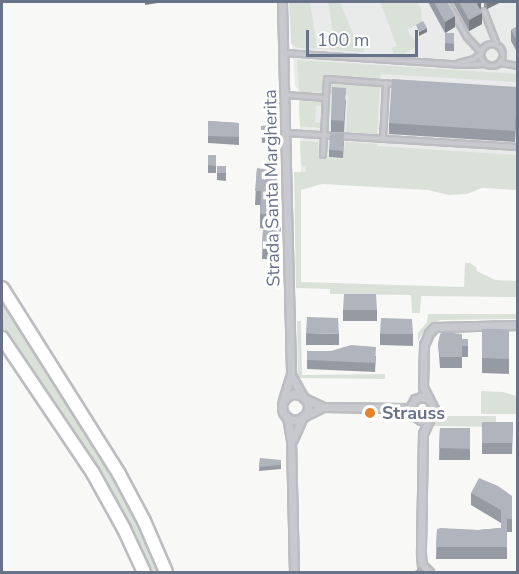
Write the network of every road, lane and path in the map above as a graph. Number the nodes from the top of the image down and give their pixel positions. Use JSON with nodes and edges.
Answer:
{"nodes":[{"id":1,"x":282,"y":2,"type":"edge"},
{"id":2,"x":447,"y":2,"type":"edge"},
{"id":3,"x":484,"y":11,"type":"edge"},
{"id":4,"x":492,"y":29,"type":"junction"},
{"id":5,"x":488,"y":44,"type":"junction"},
{"id":6,"x":497,"y":44,"type":"junction"},
{"id":7,"x":284,"y":53,"type":"junction"},
{"id":8,"x":481,"y":53,"type":"junction"},
{"id":9,"x":459,"y":63,"type":"junction"},
{"id":10,"x":500,"y":63,"type":"junction"},
{"id":11,"x":486,"y":64,"type":"junction"},
{"id":12,"x":518,"y":66,"type":"edge"},
{"id":13,"x":386,"y":83,"type":"junction"},
{"id":14,"x":398,"y":84,"type":"edge"},
{"id":15,"x":286,"y":96,"type":"junction"},
{"id":16,"x":326,"y":98,"type":"junction"},
{"id":17,"x":287,"y":133,"type":"junction"},
{"id":18,"x":324,"y":135,"type":"junction"},
{"id":19,"x":383,"y":139,"type":"junction"},
{"id":20,"x":518,"y":147,"type":"edge"},
{"id":21,"x":322,"y":155,"type":"dead end"},
{"id":22,"x":2,"y":288,"type":"edge"},
{"id":23,"x":518,"y":325,"type":"edge"},
{"id":24,"x":2,"y":338,"type":"edge"},
{"id":25,"x":291,"y":374,"type":"junction"},
{"id":26,"x":423,"y":387,"type":"junction"},
{"id":27,"x":304,"y":398,"type":"junction"},
{"id":28,"x":429,"y":399,"type":"junction"},
{"id":29,"x":415,"y":400,"type":"junction"},
{"id":30,"x":283,"y":401,"type":"junction"},
{"id":31,"x":323,"y":407,"type":"junction"},
{"id":32,"x":402,"y":408,"type":"junction"},
{"id":33,"x":411,"y":412,"type":"junction"},
{"id":34,"x":287,"y":417,"type":"junction"},
{"id":35,"x":303,"y":417,"type":"junction"},
{"id":36,"x":429,"y":418,"type":"junction"},
{"id":37,"x":418,"y":420,"type":"junction"},
{"id":38,"x":423,"y":434,"type":"junction"},
{"id":39,"x":292,"y":445,"type":"junction"},
{"id":40,"x":144,"y":573,"type":"edge"},
{"id":41,"x":166,"y":573,"type":"edge"},
{"id":42,"x":294,"y":573,"type":"edge"},
{"id":43,"x":429,"y":573,"type":"edge"}],
"edges":[{"from":1,"to":7,"type":"street","name":"Strada Santa Margherita"},
{"from":2,"to":8,"type":"lane"},
{"from":3,"to":4,"type":"lane"},
{"from":4,"to":5,"type":"lane"},
{"from":4,"to":6,"type":"lane"},
{"from":5,"to":6,"type":"lane"},
{"from":5,"to":8,"type":"lane"},
{"from":6,"to":10,"type":"lane"},
{"from":7,"to":9,"type":"lane"},
{"from":7,"to":15,"type":"street","name":"Strada Santa Margherita"},
{"from":8,"to":9,"type":"lane"},
{"from":8,"to":11,"type":"lane"},
{"from":9,"to":11,"type":"lane"},
{"from":10,"to":11,"type":"lane"},
{"from":10,"to":12,"type":"lane"},
{"from":13,"to":14,"type":"lane"},
{"from":13,"to":16,"type":"lane"},
{"from":13,"to":19,"type":"lane"},
{"from":15,"to":16,"type":"lane"},
{"from":15,"to":17,"type":"street","name":"Strada Santa Margherita"},
{"from":16,"to":18,"type":"lane"},
{"from":17,"to":18,"type":"lane"},
{"from":17,"to":25,"type":"street","name":"Strada Santa Margherita"},
{"from":18,"to":19,"type":"lane"},
{"from":18,"to":21,"type":"lane"},
{"from":19,"to":20,"type":"lane"},
{"from":22,"to":41,"type":"highway"},
{"from":23,"to":26,"type":"street"},
{"from":24,"to":40,"type":"highway"},
{"from":25,"to":27,"type":"street","name":"Strada Santa Margherita"},
{"from":25,"to":30,"type":"street","name":"Strada Santa Margherita"},
{"from":26,"to":28,"type":"street"},
{"from":26,"to":29,"type":"street"},
{"from":27,"to":30,"type":"street"},
{"from":27,"to":31,"type":"street"},
{"from":27,"to":35,"type":"street"},
{"from":28,"to":29,"type":"street"},
{"from":28,"to":36,"type":"street"},
{"from":29,"to":32,"type":"street"},
{"from":29,"to":33,"type":"street"},
{"from":30,"to":34,"type":"street"},
{"from":31,"to":32,"type":"street"},
{"from":31,"to":35,"type":"street"},
{"from":32,"to":33,"type":"street"},
{"from":33,"to":37,"type":"street"},
{"from":34,"to":35,"type":"street"},
{"from":34,"to":39,"type":"street"},
{"from":35,"to":39,"type":"street"},
{"from":36,"to":37,"type":"street"},
{"from":36,"to":38,"type":"street"},
{"from":37,"to":38,"type":"street"},
{"from":38,"to":43,"type":"street"},
{"from":39,"to":42,"type":"street"}]}
